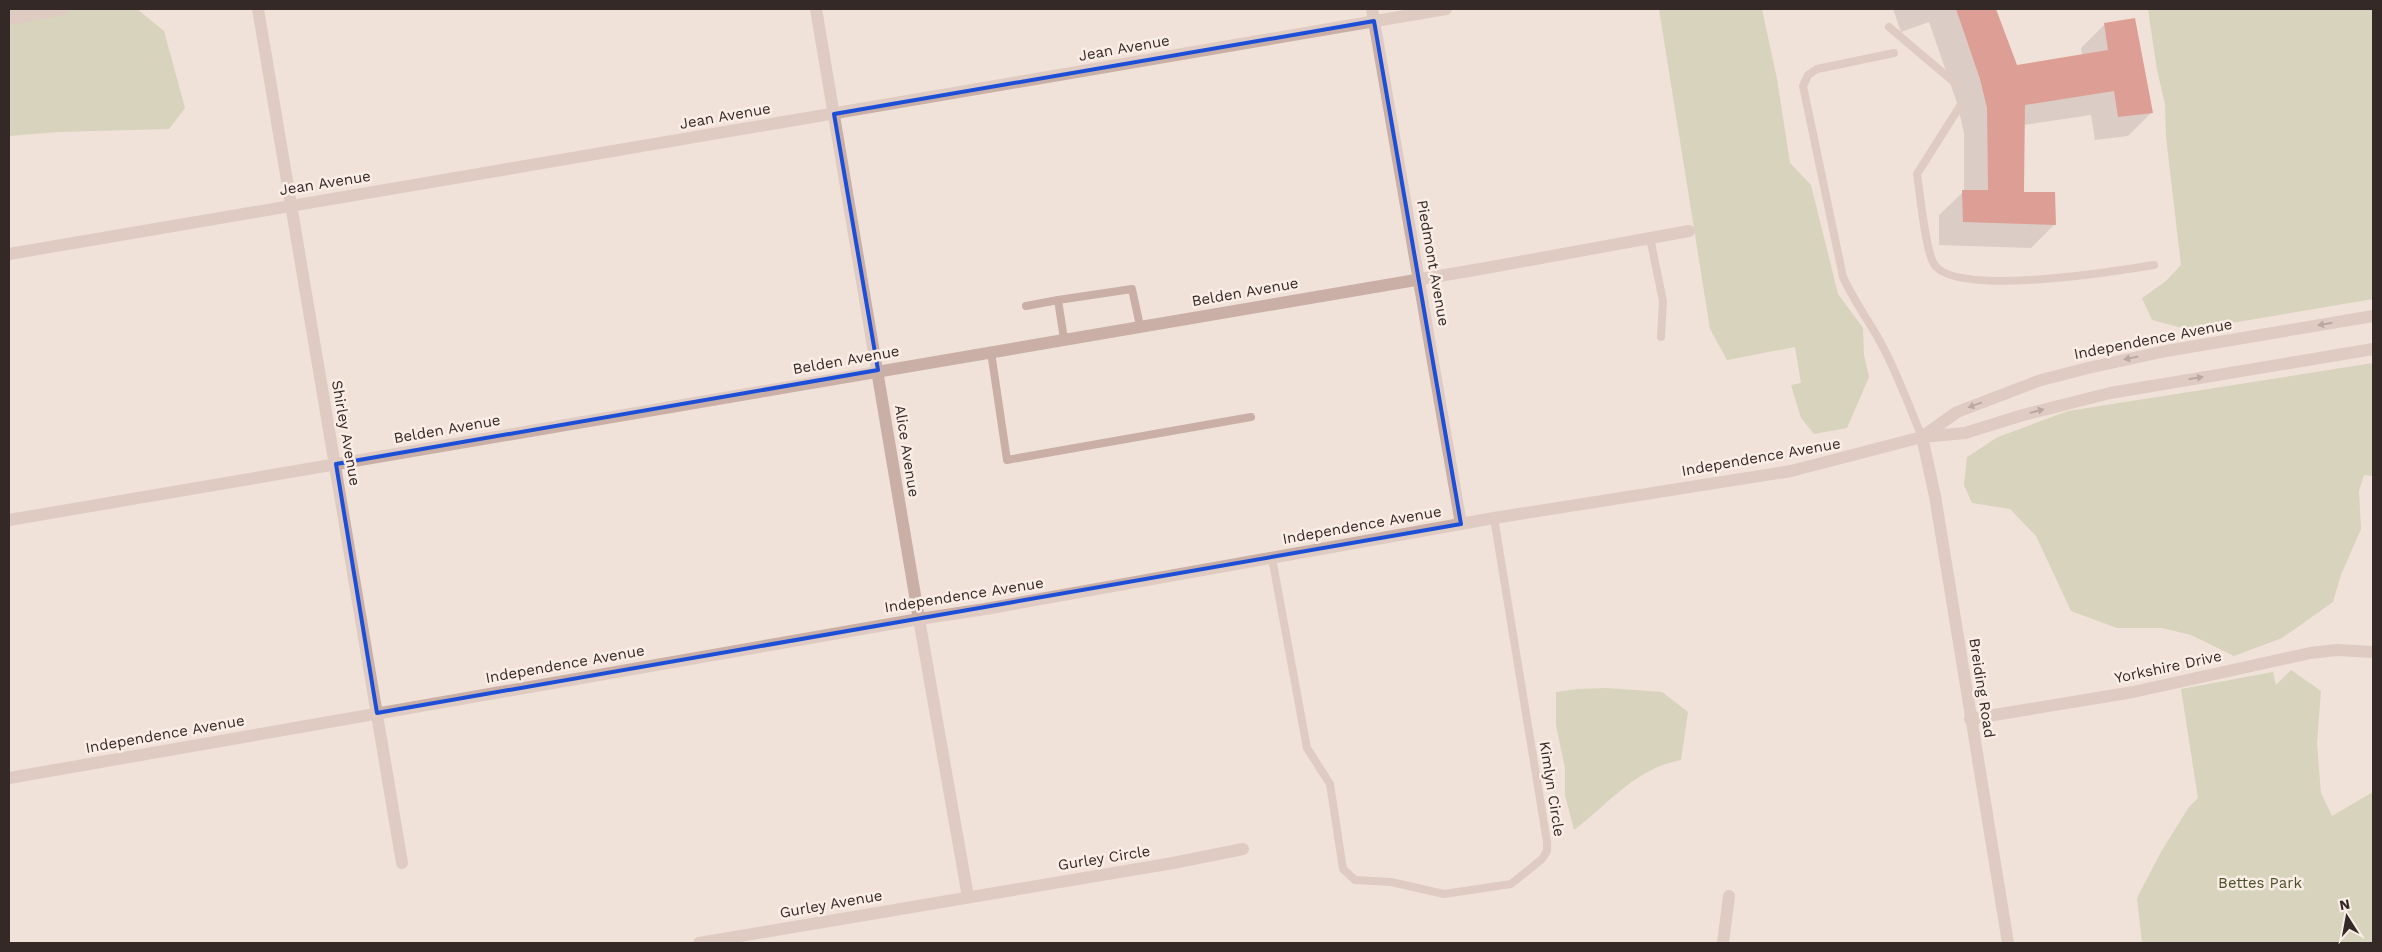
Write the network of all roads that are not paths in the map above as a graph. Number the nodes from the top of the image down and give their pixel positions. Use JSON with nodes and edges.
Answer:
{"nodes":[{"id":1,"x":62,"y":9,"type":"edge"},
{"id":2,"x":258,"y":9,"type":"edge"},
{"id":3,"x":816,"y":9,"type":"edge"},
{"id":4,"x":1446,"y":9,"type":"edge"},
{"id":5,"x":1373,"y":15,"type":"edge"},
{"id":6,"x":9,"y":19,"type":"edge"},
{"id":7,"x":1889,"y":27,"type":"dead end"},
{"id":8,"x":1894,"y":54,"type":"dead end"},
{"id":9,"x":1955,"y":83,"type":"dead end"},
{"id":10,"x":1960,"y":106,"type":"dead end"},
{"id":11,"x":834,"y":114,"type":"junction"},
{"id":12,"x":291,"y":205,"type":"junction"},
{"id":13,"x":1689,"y":231,"type":"dead end"},
{"id":14,"x":1650,"y":238,"type":"junction"},
{"id":15,"x":9,"y":254,"type":"edge"},
{"id":16,"x":2154,"y":265,"type":"dead end"},
{"id":17,"x":1420,"y":279,"type":"junction"},
{"id":18,"x":1058,"y":300,"type":"junction"},
{"id":19,"x":1026,"y":306,"type":"dead end"},
{"id":20,"x":2373,"y":316,"type":"edge"},
{"id":21,"x":1140,"y":326,"type":"junction"},
{"id":22,"x":1661,"y":337,"type":"dead end"},
{"id":23,"x":1064,"y":339,"type":"junction"},
{"id":24,"x":2373,"y":349,"type":"edge"},
{"id":25,"x":991,"y":352,"type":"junction"},
{"id":26,"x":878,"y":370,"type":"junction"},
{"id":27,"x":1251,"y":417,"type":"dead end"},
{"id":28,"x":1922,"y":437,"type":"junction"},
{"id":29,"x":336,"y":464,"type":"junction"},
{"id":30,"x":1494,"y":518,"type":"junction"},
{"id":31,"x":9,"y":520,"type":"edge"},
{"id":32,"x":1461,"y":524,"type":"junction"},
{"id":33,"x":1272,"y":558,"type":"junction"},
{"id":34,"x":919,"y":619,"type":"junction"},
{"id":35,"x":2373,"y":652,"type":"edge"},
{"id":36,"x":377,"y":713,"type":"junction"},
{"id":37,"x":1970,"y":719,"type":"junction"},
{"id":38,"x":9,"y":778,"type":"edge"},
{"id":39,"x":1243,"y":849,"type":"dead end"},
{"id":40,"x":402,"y":863,"type":"dead end"},
{"id":41,"x":1729,"y":896,"type":"dead end"},
{"id":42,"x":968,"y":897,"type":"junction"},
{"id":43,"x":700,"y":943,"type":"edge"},
{"id":44,"x":1723,"y":943,"type":"edge"},
{"id":45,"x":2008,"y":943,"type":"edge"}],
"edges":[{"from":1,"to":6,"type":"street"},
{"from":2,"to":12,"type":"street","name":"Shirley Avenue"},
{"from":3,"to":11,"type":"street","name":"Alice Avenue"},
{"from":4,"to":5,"type":"street","name":"Jean Avenue"},
{"from":5,"to":11,"type":"street","name":"Jean Avenue"},
{"from":5,"to":17,"type":"street","name":"Piedmont Avenue"},
{"from":7,"to":9,"type":"lane"},
{"from":8,"to":28,"type":"lane"},
{"from":10,"to":16,"type":"lane"},
{"from":11,"to":12,"type":"street","name":"Jean Avenue"},
{"from":11,"to":26,"type":"street","name":"Alice Avenue"},
{"from":12,"to":15,"type":"street","name":"Jean Avenue"},
{"from":12,"to":29,"type":"street","name":"Shirley Avenue"},
{"from":13,"to":14,"type":"street","name":"Belden Avenue"},
{"from":14,"to":17,"type":"street","name":"Belden Avenue"},
{"from":14,"to":22,"type":"lane"},
{"from":17,"to":21,"type":"street","name":"Belden Avenue"},
{"from":17,"to":32,"type":"street","name":"Piedmont Avenue"},
{"from":18,"to":19,"type":"lane"},
{"from":18,"to":21,"type":"lane"},
{"from":18,"to":23,"type":"lane"},
{"from":20,"to":28,"type":"street","name":"Independence Avenue","one_way":true},
{"from":21,"to":23,"type":"street","name":"Belden Avenue"},
{"from":23,"to":25,"type":"street","name":"Belden Avenue"},
{"from":28,"to":24,"type":"street","name":"Independence Avenue","one_way":true},
{"from":25,"to":26,"type":"street","name":"Belden Avenue"},
{"from":25,"to":27,"type":"lane"},
{"from":26,"to":29,"type":"street","name":"Belden Avenue"},
{"from":26,"to":34,"type":"street","name":"Alice Avenue"},
{"from":28,"to":30,"type":"street","name":"Independence Avenue"},
{"from":28,"to":37,"type":"street","name":"Breiding Road"},
{"from":29,"to":31,"type":"street","name":"Belden Avenue"},
{"from":29,"to":36,"type":"street","name":"Shirley Avenue"},
{"from":30,"to":32,"type":"street","name":"Independence Avenue"},
{"from":30,"to":33,"type":"lane","name":"Kimlyn Circle"},
{"from":32,"to":33,"type":"street","name":"Independence Avenue"},
{"from":33,"to":34,"type":"street","name":"Independence Avenue"},
{"from":34,"to":36,"type":"street","name":"Independence Avenue"},
{"from":34,"to":42,"type":"street","name":"Alice Avenue"},
{"from":35,"to":37,"type":"street","name":"Yorkshire Drive"},
{"from":36,"to":38,"type":"street","name":"Independence Avenue"},
{"from":36,"to":40,"type":"street","name":"Shirley Avenue"},
{"from":37,"to":45,"type":"street","name":"Breiding Road"},
{"from":39,"to":42,"type":"street","name":"Gurley Circle"},
{"from":41,"to":44,"type":"street"},
{"from":42,"to":43,"type":"street","name":"Gurley Avenue"}]}
